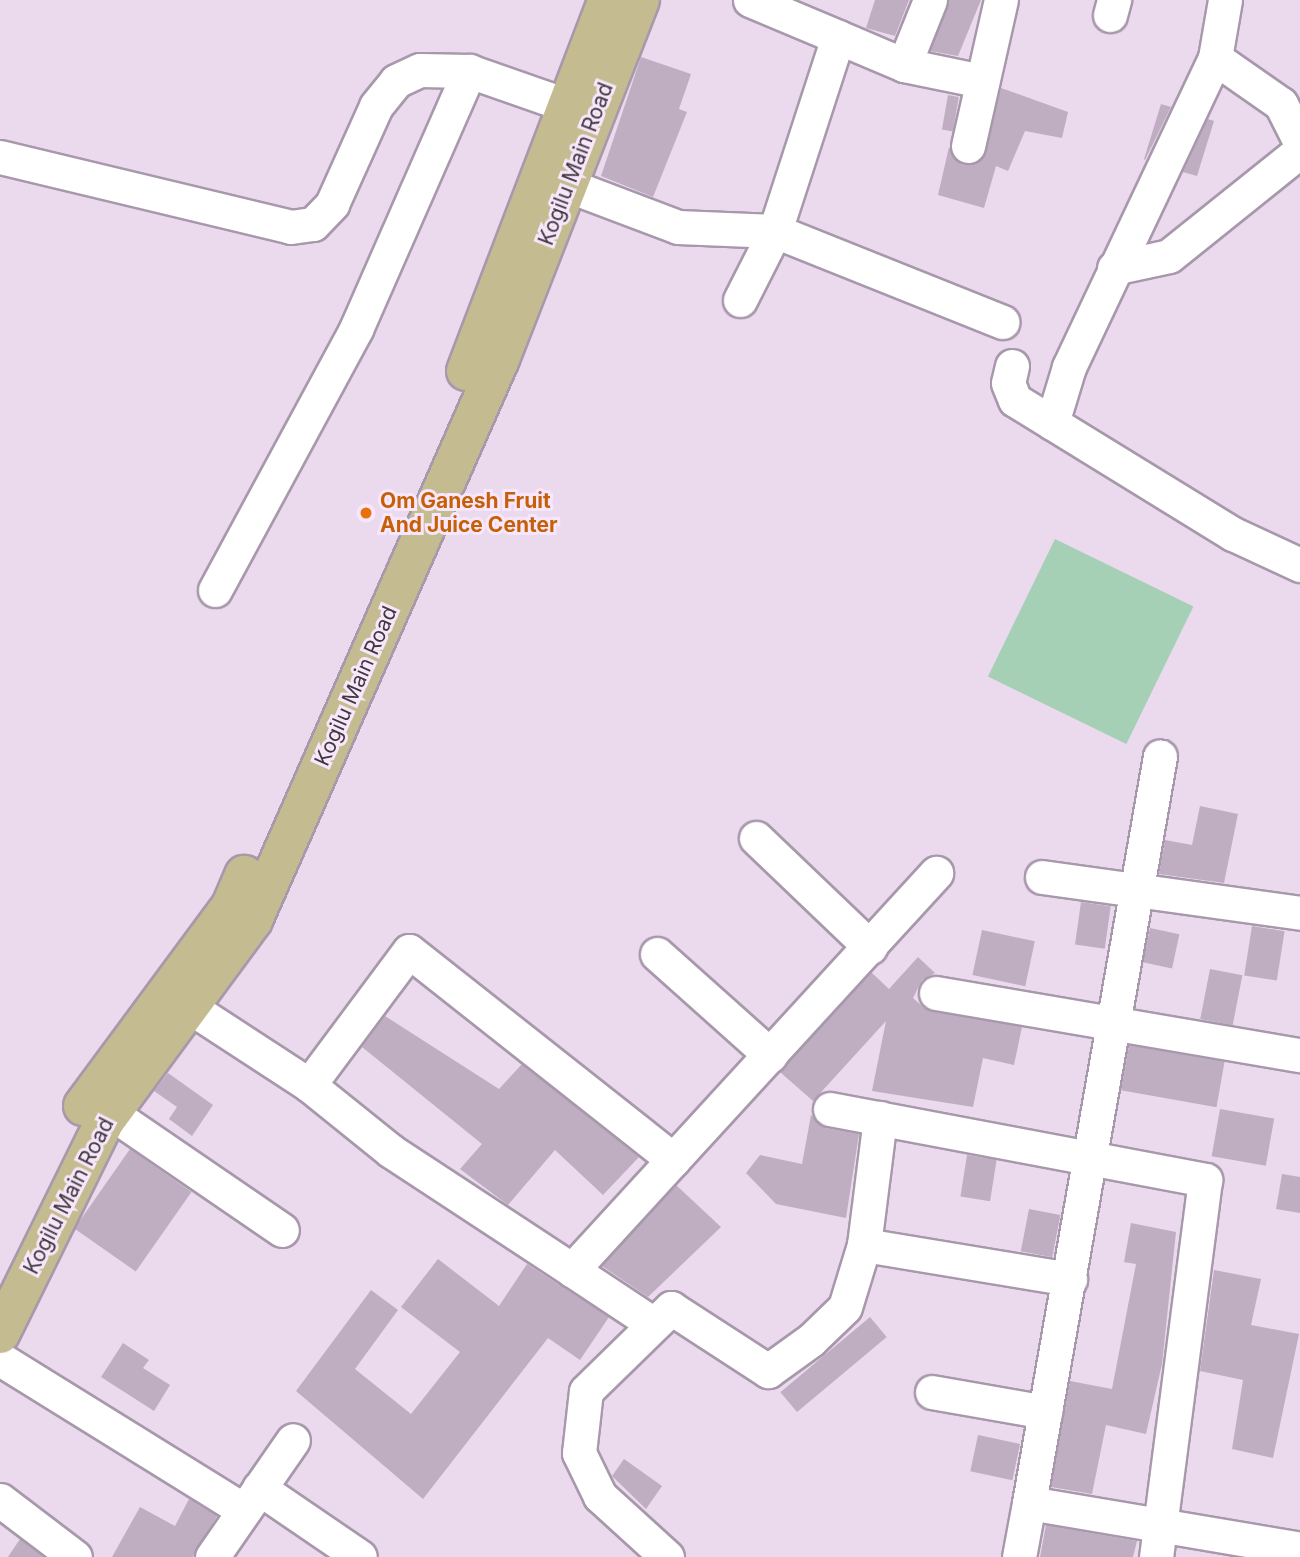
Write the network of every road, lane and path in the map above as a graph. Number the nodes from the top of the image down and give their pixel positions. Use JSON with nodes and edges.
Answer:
{"nodes":[{"id":1,"x":640,"y":0,"type":"edge"},
{"id":2,"x":750,"y":0,"type":"edge"},
{"id":3,"x":930,"y":0,"type":"edge"},
{"id":4,"x":1001,"y":0,"type":"edge"},
{"id":5,"x":1225,"y":0,"type":"edge"},
{"id":6,"x":608,"y":25,"type":"edge"},
{"id":7,"x":838,"y":37,"type":"junction"},
{"id":8,"x":1215,"y":58,"type":"junction"},
{"id":9,"x":904,"y":65,"type":"junction"},
{"id":10,"x":469,"y":71,"type":"junction"},
{"id":11,"x":982,"y":81,"type":"junction"},
{"id":12,"x":566,"y":105,"type":"junction"},
{"id":13,"x":1300,"y":142,"type":"edge"},
{"id":14,"x":968,"y":146,"type":"dead end"},
{"id":15,"x":1300,"y":151,"type":"edge"},
{"id":16,"x":0,"y":157,"type":"edge"},
{"id":17,"x":567,"y":185,"type":"junction"},
{"id":18,"x":775,"y":231,"type":"junction"},
{"id":19,"x":1114,"y":268,"type":"junction"},
{"id":20,"x":740,"y":300,"type":"dead end"},
{"id":21,"x":1003,"y":322,"type":"dead end"},
{"id":22,"x":1012,"y":366,"type":"dead end"},
{"id":23,"x":1052,"y":423,"type":"junction"},
{"id":24,"x":1300,"y":565,"type":"edge"},
{"id":25,"x":215,"y":590,"type":"dead end"},
{"id":26,"x":1160,"y":756,"type":"dead end"},
{"id":27,"x":755,"y":838,"type":"dead end"},
{"id":28,"x":936,"y":873,"type":"dead end"},
{"id":29,"x":1042,"y":877,"type":"dead end"},
{"id":30,"x":1139,"y":892,"type":"junction"},
{"id":31,"x":1300,"y":914,"type":"edge"},
{"id":32,"x":870,"y":947,"type":"junction"},
{"id":33,"x":657,"y":954,"type":"dead end"},
{"id":34,"x":936,"y":993,"type":"dead end"},
{"id":35,"x":176,"y":998,"type":"junction"},
{"id":36,"x":1116,"y":1023,"type":"junction"},
{"id":37,"x":770,"y":1055,"type":"junction"},
{"id":38,"x":1300,"y":1055,"type":"edge"},
{"id":39,"x":309,"y":1085,"type":"junction"},
{"id":40,"x":830,"y":1109,"type":"dead end"},
{"id":41,"x":111,"y":1113,"type":"junction"},
{"id":42,"x":880,"y":1118,"type":"junction"},
{"id":43,"x":1092,"y":1156,"type":"junction"},
{"id":44,"x":674,"y":1160,"type":"junction"},
{"id":45,"x":282,"y":1230,"type":"dead end"},
{"id":46,"x":864,"y":1245,"type":"junction"},
{"id":47,"x":572,"y":1270,"type":"junction"},
{"id":48,"x":0,"y":1275,"type":"edge"},
{"id":49,"x":1070,"y":1279,"type":"junction"},
{"id":50,"x":652,"y":1323,"type":"junction"},
{"id":51,"x":0,"y":1334,"type":"edge"},
{"id":52,"x":0,"y":1359,"type":"edge"},
{"id":53,"x":932,"y":1392,"type":"dead end"},
{"id":54,"x":1045,"y":1412,"type":"junction"},
{"id":55,"x":293,"y":1440,"type":"dead end"},
{"id":56,"x":252,"y":1499,"type":"junction"},
{"id":57,"x":0,"y":1500,"type":"edge"},
{"id":58,"x":1029,"y":1503,"type":"junction"},
{"id":59,"x":1159,"y":1541,"type":"edge"},
{"id":60,"x":1298,"y":1544,"type":"edge"},
{"id":61,"x":75,"y":1557,"type":"edge"},
{"id":62,"x":212,"y":1557,"type":"edge"},
{"id":63,"x":360,"y":1557,"type":"edge"},
{"id":64,"x":667,"y":1557,"type":"edge"},
{"id":65,"x":1019,"y":1557,"type":"edge"}],
"edges":[{"from":1,"to":6,"type":"main road","name":"Kogilu Main Road"},
{"from":2,"to":7,"type":"street"},
{"from":3,"to":9,"type":"street"},
{"from":4,"to":11,"type":"street"},
{"from":5,"to":8,"type":"street"},
{"from":6,"to":12,"type":"main road","name":"Kogilu Main Road"},
{"from":6,"to":17,"type":"main road","name":"Kogilu Main Road"},
{"from":7,"to":9,"type":"street"},
{"from":7,"to":18,"type":"street"},
{"from":8,"to":13,"type":"street"},
{"from":8,"to":19,"type":"street"},
{"from":9,"to":11,"type":"street"},
{"from":10,"to":12,"type":"street"},
{"from":10,"to":16,"type":"street"},
{"from":10,"to":25,"type":"street"},
{"from":11,"to":14,"type":"street"},
{"from":12,"to":35,"type":"main road","name":"Kogilu Main Road"},
{"from":15,"to":19,"type":"street"},
{"from":17,"to":18,"type":"street"},
{"from":17,"to":35,"type":"main road","name":"Kogilu Main Road"},
{"from":18,"to":20,"type":"street"},
{"from":18,"to":21,"type":"street"},
{"from":19,"to":23,"type":"street"},
{"from":22,"to":23,"type":"street"},
{"from":23,"to":24,"type":"street"},
{"from":26,"to":30,"type":"street"},
{"from":27,"to":32,"type":"street"},
{"from":28,"to":32,"type":"street"},
{"from":29,"to":30,"type":"street"},
{"from":30,"to":31,"type":"street"},
{"from":30,"to":36,"type":"street"},
{"from":32,"to":37,"type":"street"},
{"from":33,"to":37,"type":"street"},
{"from":34,"to":36,"type":"street"},
{"from":35,"to":39,"type":"street"},
{"from":35,"to":41,"type":"main road","name":"Kogilu Main Road"},
{"from":35,"to":48,"type":"main road","name":"Kogilu Main Road"},
{"from":36,"to":38,"type":"street"},
{"from":36,"to":43,"type":"street"},
{"from":37,"to":44,"type":"street"},
{"from":39,"to":44,"type":"street"},
{"from":39,"to":47,"type":"street"},
{"from":40,"to":42,"type":"street"},
{"from":41,"to":45,"type":"street"},
{"from":41,"to":51,"type":"main road","name":"Kogilu Main Road"},
{"from":42,"to":43,"type":"street"},
{"from":42,"to":46,"type":"street"},
{"from":43,"to":49,"type":"street"},
{"from":43,"to":59,"type":"street"},
{"from":44,"to":47,"type":"street"},
{"from":46,"to":49,"type":"street"},
{"from":46,"to":50,"type":"street"},
{"from":47,"to":50,"type":"street"},
{"from":49,"to":54,"type":"street"},
{"from":50,"to":64,"type":"street"},
{"from":52,"to":56,"type":"street"},
{"from":53,"to":54,"type":"street"},
{"from":54,"to":58,"type":"street"},
{"from":55,"to":56,"type":"street"},
{"from":56,"to":62,"type":"street"},
{"from":56,"to":63,"type":"street"},
{"from":57,"to":61,"type":"street"},
{"from":58,"to":59,"type":"street"},
{"from":58,"to":65,"type":"street"},
{"from":59,"to":60,"type":"street"}]}
